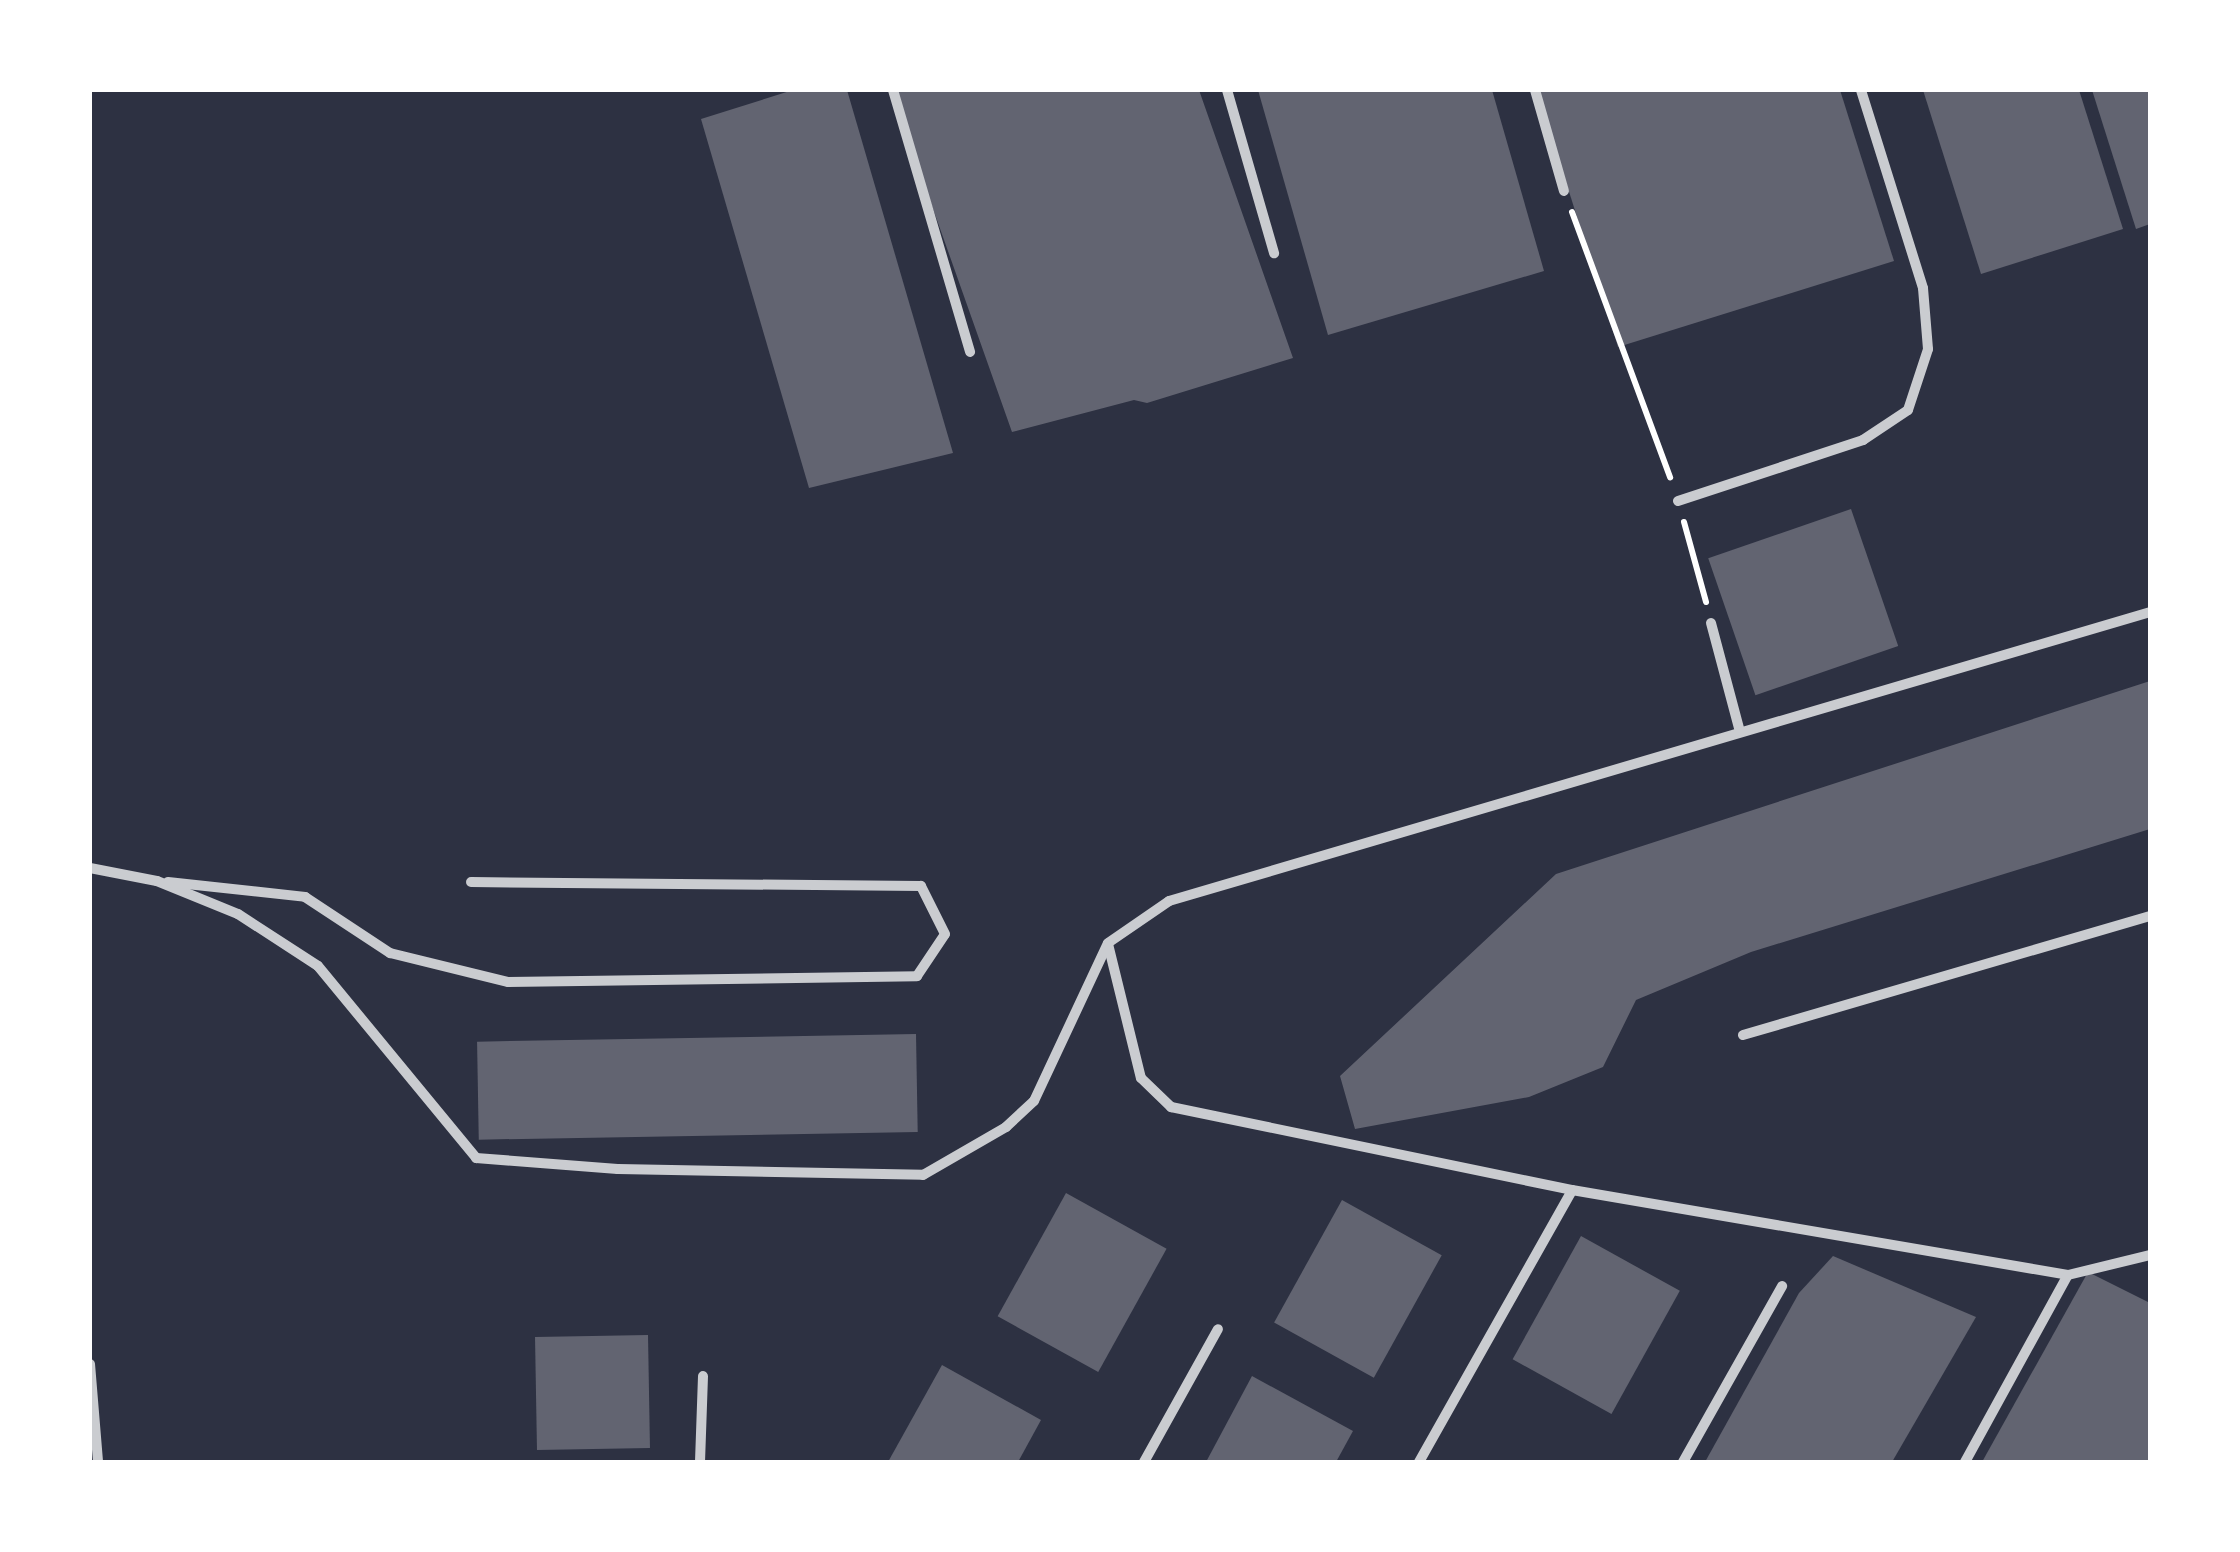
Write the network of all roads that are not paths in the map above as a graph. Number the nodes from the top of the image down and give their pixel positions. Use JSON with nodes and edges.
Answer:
{"nodes":[{"id":1,"x":893,"y":90,"type":"edge"},
{"id":2,"x":1226,"y":90,"type":"edge"},
{"id":3,"x":1535,"y":90,"type":"edge"},
{"id":4,"x":1862,"y":90,"type":"edge"},
{"id":5,"x":1564,"y":191,"type":"road end"},
{"id":6,"x":1274,"y":253,"type":"dead end"},
{"id":7,"x":970,"y":352,"type":"dead end"},
{"id":8,"x":1678,"y":501,"type":"road end"},
{"id":9,"x":2150,"y":612,"type":"edge"},
{"id":10,"x":1712,"y":622,"type":"road end"},
{"id":11,"x":1739,"y":728,"type":"junction"},
{"id":12,"x":90,"y":868,"type":"edge"},
{"id":13,"x":157,"y":881,"type":"junction"},
{"id":14,"x":472,"y":882,"type":"dead end"},
{"id":15,"x":2150,"y":916,"type":"edge"},
{"id":16,"x":1108,"y":943,"type":"junction"},
{"id":17,"x":1743,"y":1035,"type":"dead end"},
{"id":18,"x":1572,"y":1190,"type":"junction"},
{"id":19,"x":2150,"y":1255,"type":"edge"},
{"id":20,"x":2068,"y":1275,"type":"junction"},
{"id":21,"x":1782,"y":1286,"type":"dead end"},
{"id":22,"x":1218,"y":1330,"type":"dead end"},
{"id":23,"x":90,"y":1364,"type":"edge"},
{"id":24,"x":703,"y":1376,"type":"dead end"},
{"id":25,"x":98,"y":1462,"type":"edge"},
{"id":26,"x":700,"y":1462,"type":"edge"},
{"id":27,"x":1144,"y":1462,"type":"edge"},
{"id":28,"x":1419,"y":1462,"type":"edge"},
{"id":29,"x":1683,"y":1462,"type":"edge"},
{"id":30,"x":1966,"y":1462,"type":"edge"}],
"edges":[{"from":1,"to":7,"type":"street"},
{"from":2,"to":6,"type":"street"},
{"from":3,"to":5,"type":"street"},
{"from":4,"to":8,"type":"street"},
{"from":9,"to":11,"type":"street"},
{"from":10,"to":11,"type":"street"},
{"from":11,"to":16,"type":"street"},
{"from":12,"to":13,"type":"street"},
{"from":13,"to":14,"type":"street"},
{"from":13,"to":16,"type":"street"},
{"from":15,"to":17,"type":"street"},
{"from":16,"to":18,"type":"street"},
{"from":18,"to":20,"type":"street"},
{"from":18,"to":28,"type":"street"},
{"from":19,"to":20,"type":"street"},
{"from":20,"to":30,"type":"street"},
{"from":21,"to":29,"type":"street"},
{"from":22,"to":27,"type":"street"},
{"from":23,"to":25,"type":"street"},
{"from":24,"to":26,"type":"street"}]}
